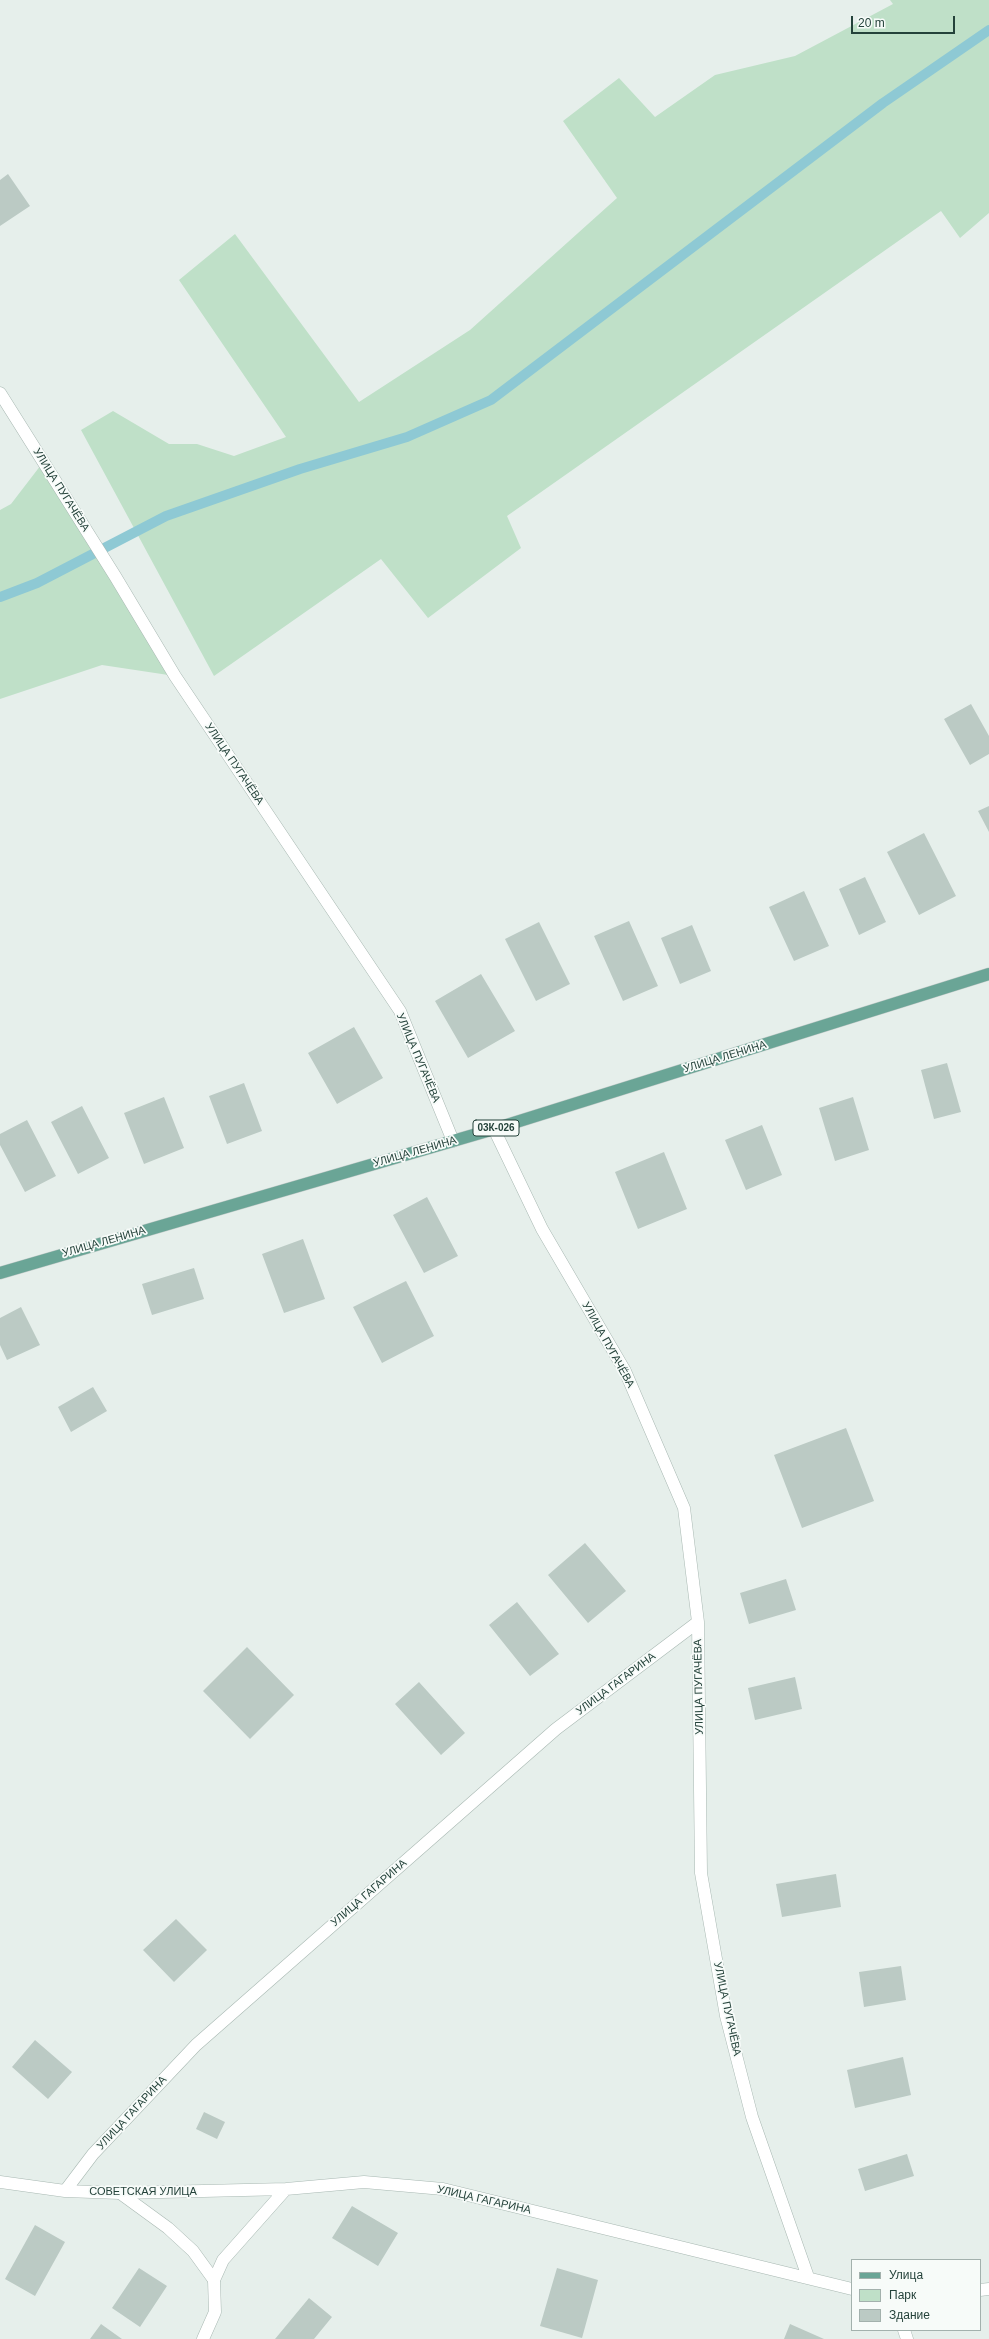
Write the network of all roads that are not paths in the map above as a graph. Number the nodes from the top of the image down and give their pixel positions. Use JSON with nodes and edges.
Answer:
{"nodes":[{"id":1,"x":0,"y":393,"type":"edge"},
{"id":2,"x":989,"y":974,"type":"edge"},
{"id":3,"x":494,"y":1129,"type":"junction"},
{"id":4,"x":453,"y":1141,"type":"junction"},
{"id":5,"x":0,"y":1272,"type":"edge"},
{"id":6,"x":698,"y":1622,"type":"junction"},
{"id":7,"x":0,"y":2182,"type":"edge"},
{"id":8,"x":286,"y":2189,"type":"junction"},
{"id":9,"x":65,"y":2191,"type":"junction"},
{"id":10,"x":120,"y":2193,"type":"junction"},
{"id":11,"x":808,"y":2277,"type":"junction"},
{"id":12,"x":214,"y":2280,"type":"junction"},
{"id":13,"x":851,"y":2289,"type":"edge"},
{"id":14,"x":204,"y":2339,"type":"edge"}],
"edges":[{"from":1,"to":4,"type":"street","name":"УЛИЦА ПУГАЧЁВА"},
{"from":2,"to":3,"type":"main road","name":"УЛИЦА ЛЕНИНА","number":"03К-026"},
{"from":3,"to":4,"type":"main road","name":"УЛИЦА ЛЕНИНА","number":"03К-026"},
{"from":3,"to":6,"type":"street","name":"УЛИЦА ПУГАЧЁВА"},
{"from":4,"to":5,"type":"main road","name":"УЛИЦА ЛЕНИНА","number":"03К-026"},
{"from":6,"to":9,"type":"street","name":"УЛИЦА ГАГАРИНА"},
{"from":6,"to":11,"type":"street","name":"УЛИЦА ПУГАЧЁВА"},
{"from":7,"to":9,"type":"street","name":"СОВЕТСКАЯ УЛИЦА"},
{"from":8,"to":10,"type":"street","name":"СОВЕТСКАЯ УЛИЦА"},
{"from":8,"to":11,"type":"street","name":"УЛИЦА ГАГАРИНА"},
{"from":8,"to":12,"type":"street"},
{"from":9,"to":10,"type":"street","name":"СОВЕТСКАЯ УЛИЦА"},
{"from":10,"to":12,"type":"street"},
{"from":11,"to":13,"type":"street","name":"УЛИЦА ГАГАРИНА"},
{"from":12,"to":14,"type":"street"}]}
